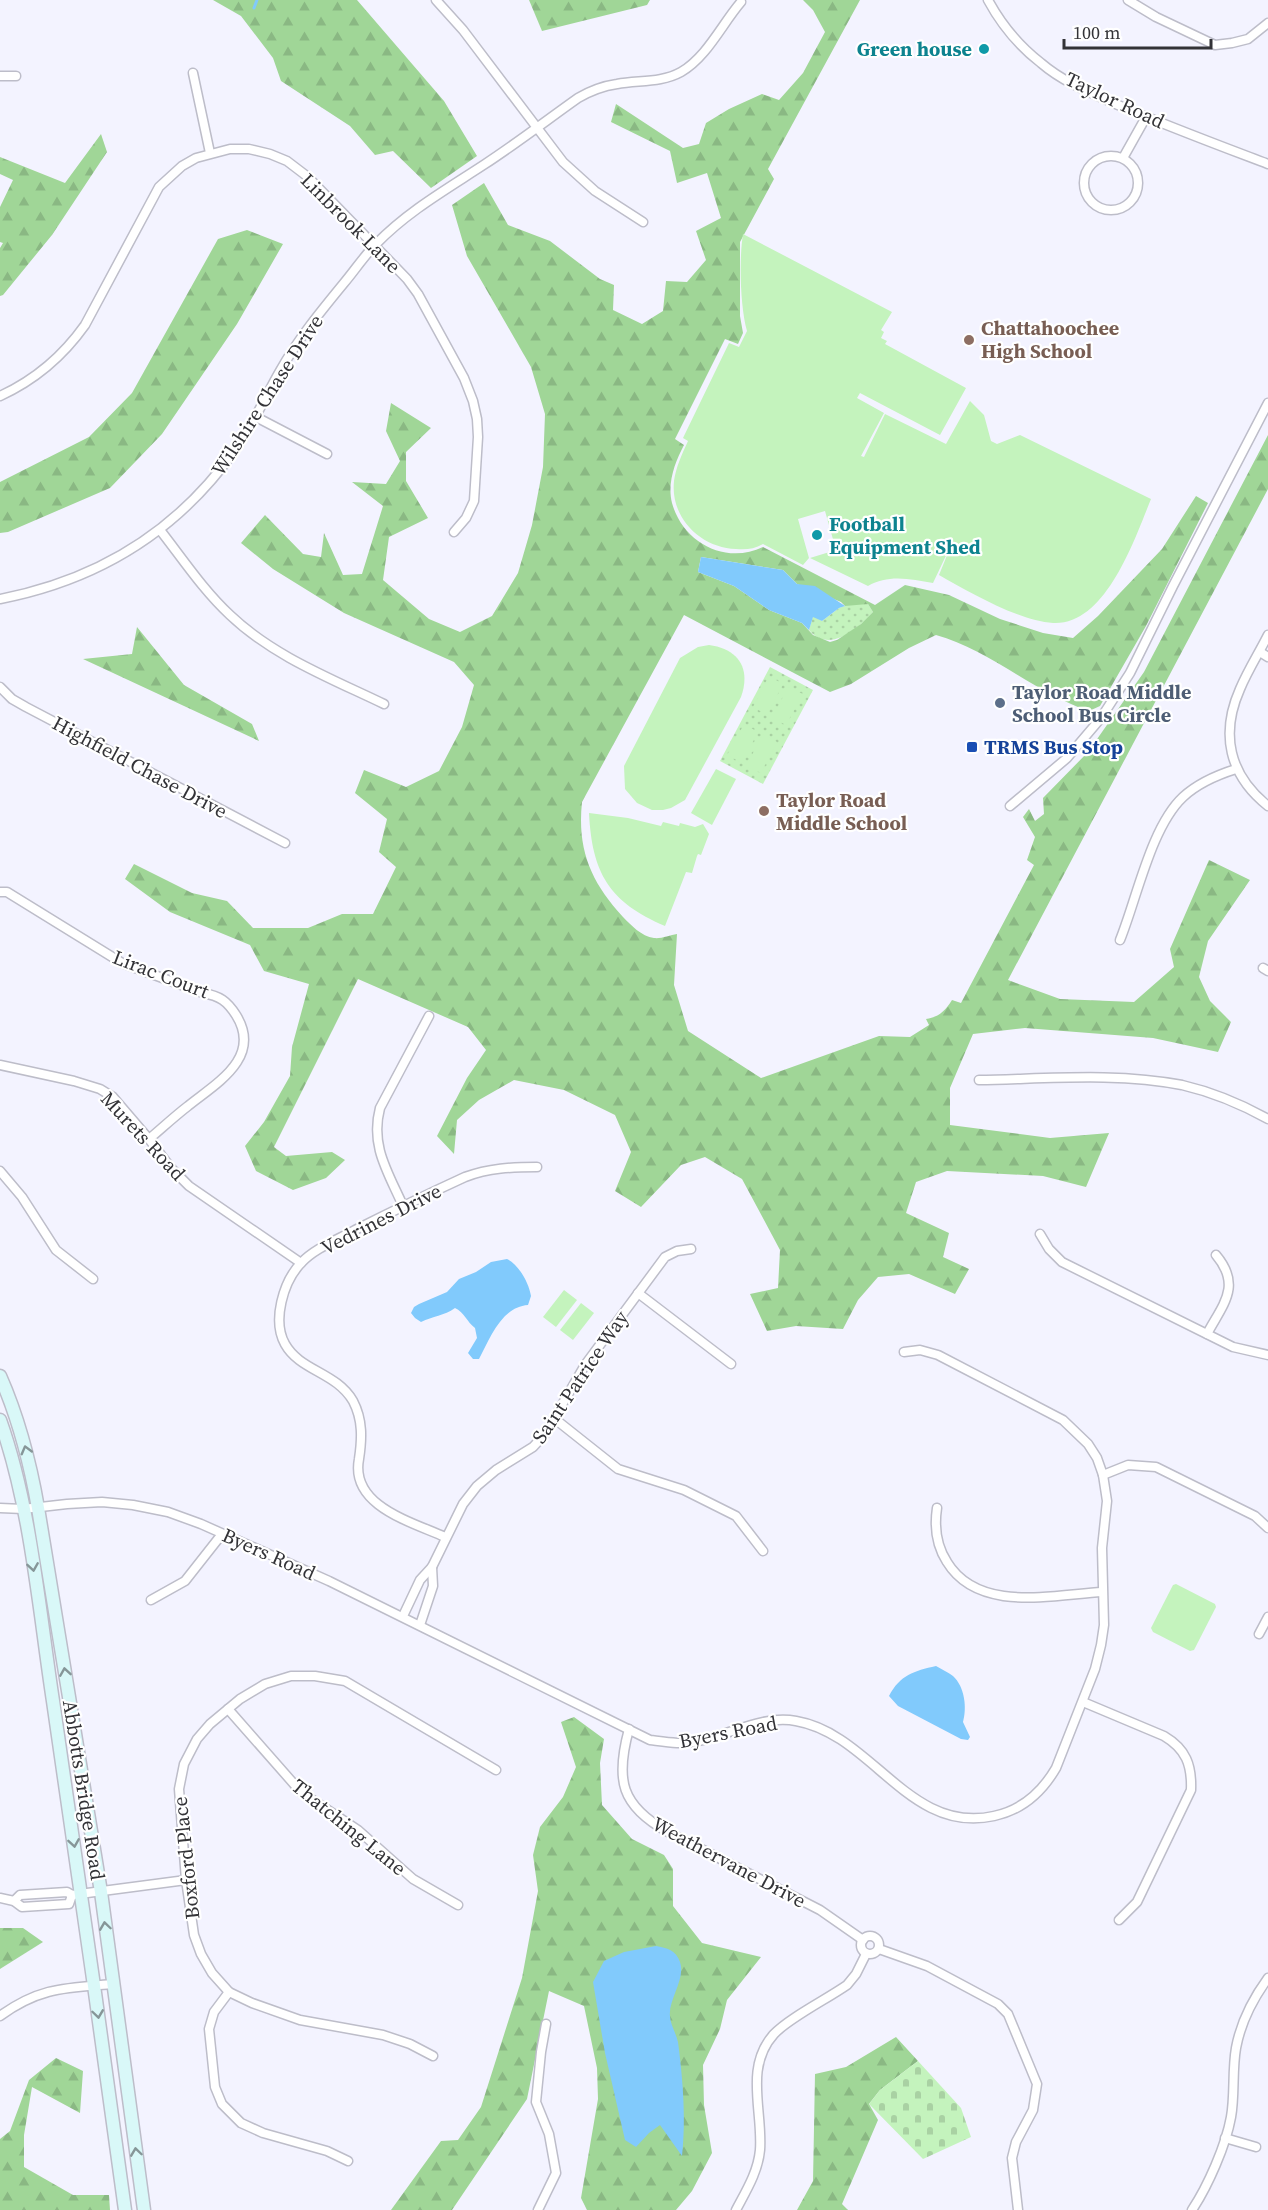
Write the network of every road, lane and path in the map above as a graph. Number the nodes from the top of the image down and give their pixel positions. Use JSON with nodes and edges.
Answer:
{"nodes":[{"id":1,"x":436,"y":0,"type":"edge"},
{"id":2,"x":1128,"y":0,"type":"edge"},
{"id":3,"x":991,"y":1,"type":"edge"},
{"id":4,"x":741,"y":2,"type":"dead end"},
{"id":5,"x":1268,"y":23,"type":"edge"},
{"id":6,"x":193,"y":73,"type":"dead end"},
{"id":7,"x":0,"y":76,"type":"edge"},
{"id":8,"x":16,"y":76,"type":"dead end"},
{"id":9,"x":1146,"y":117,"type":"junction"},
{"id":10,"x":538,"y":127,"type":"junction"},
{"id":11,"x":210,"y":153,"type":"junction"},
{"id":12,"x":1123,"y":158,"type":"junction"},
{"id":13,"x":1268,"y":164,"type":"edge"},
{"id":14,"x":643,"y":222,"type":"dead end"},
{"id":15,"x":375,"y":245,"type":"junction"},
{"id":16,"x":0,"y":396,"type":"edge"},
{"id":17,"x":1268,"y":404,"type":"edge"},
{"id":18,"x":256,"y":417,"type":"junction"},
{"id":19,"x":327,"y":454,"type":"dead end"},
{"id":20,"x":160,"y":530,"type":"junction"},
{"id":21,"x":454,"y":532,"type":"dead end"},
{"id":22,"x":0,"y":599,"type":"edge"},
{"id":23,"x":1268,"y":635,"type":"edge"},
{"id":24,"x":1264,"y":655,"type":"edge"},
{"id":25,"x":0,"y":687,"type":"edge"},
{"id":26,"x":384,"y":704,"type":"dead end"},
{"id":27,"x":1236,"y":769,"type":"junction"},
{"id":28,"x":1010,"y":806,"type":"dead end"},
{"id":29,"x":1268,"y":806,"type":"edge"},
{"id":30,"x":285,"y":843,"type":"dead end"},
{"id":31,"x":0,"y":892,"type":"edge"},
{"id":32,"x":1120,"y":940,"type":"dead end"},
{"id":33,"x":429,"y":1016,"type":"dead end"},
{"id":34,"x":0,"y":1065,"type":"edge"},
{"id":35,"x":979,"y":1080,"type":"dead end"},
{"id":36,"x":1268,"y":1119,"type":"edge"},
{"id":37,"x":149,"y":1139,"type":"junction"},
{"id":38,"x":537,"y":1167,"type":"dead end"},
{"id":39,"x":0,"y":1171,"type":"edge"},
{"id":40,"x":403,"y":1206,"type":"junction"},
{"id":41,"x":1040,"y":1234,"type":"dead end"},
{"id":42,"x":691,"y":1250,"type":"dead end"},
{"id":43,"x":1216,"y":1255,"type":"dead end"},
{"id":44,"x":301,"y":1263,"type":"junction"},
{"id":45,"x":93,"y":1279,"type":"dead end"},
{"id":46,"x":638,"y":1293,"type":"junction"},
{"id":47,"x":1206,"y":1334,"type":"junction"},
{"id":48,"x":904,"y":1352,"type":"dead end"},
{"id":49,"x":1268,"y":1355,"type":"edge"},
{"id":50,"x":730,"y":1364,"type":"dead end"},
{"id":51,"x":0,"y":1376,"type":"edge"},
{"id":52,"x":555,"y":1419,"type":"junction"},
{"id":53,"x":0,"y":1420,"type":"edge"},
{"id":54,"x":1103,"y":1475,"type":"junction"},
{"id":55,"x":0,"y":1508,"type":"edge"},
{"id":56,"x":38,"y":1508,"type":"junction"},
{"id":57,"x":937,"y":1508,"type":"dead end"},
{"id":58,"x":23,"y":1509,"type":"junction"},
{"id":59,"x":1268,"y":1528,"type":"edge"},
{"id":60,"x":222,"y":1534,"type":"junction"},
{"id":61,"x":445,"y":1537,"type":"junction"},
{"id":62,"x":763,"y":1551,"type":"dead end"},
{"id":63,"x":432,"y":1567,"type":"junction"},
{"id":64,"x":1102,"y":1592,"type":"junction"},
{"id":65,"x":150,"y":1600,"type":"dead end"},
{"id":66,"x":403,"y":1616,"type":"junction"},
{"id":67,"x":1268,"y":1617,"type":"edge"},
{"id":68,"x":420,"y":1625,"type":"junction"},
{"id":69,"x":1259,"y":1634,"type":"dead end"},
{"id":70,"x":1083,"y":1702,"type":"junction"},
{"id":71,"x":228,"y":1709,"type":"junction"},
{"id":72,"x":629,"y":1729,"type":"junction"},
{"id":73,"x":496,"y":1770,"type":"dead end"},
{"id":74,"x":186,"y":1880,"type":"junction"},
{"id":75,"x":101,"y":1892,"type":"junction"},
{"id":76,"x":77,"y":1895,"type":"junction"},
{"id":77,"x":0,"y":1898,"type":"edge"},
{"id":78,"x":458,"y":1905,"type":"dead end"},
{"id":79,"x":1119,"y":1920,"type":"dead end"},
{"id":80,"x":863,"y":1940,"type":"junction"},
{"id":81,"x":879,"y":1949,"type":"junction"},
{"id":82,"x":866,"y":1954,"type":"junction"},
{"id":83,"x":1268,"y":1978,"type":"edge"},
{"id":84,"x":113,"y":1984,"type":"junction"},
{"id":85,"x":94,"y":1986,"type":"junction"},
{"id":86,"x":229,"y":1992,"type":"junction"},
{"id":87,"x":0,"y":2016,"type":"edge"},
{"id":88,"x":546,"y":2024,"type":"dead end"},
{"id":89,"x":433,"y":2056,"type":"dead end"},
{"id":90,"x":1225,"y":2138,"type":"junction"},
{"id":91,"x":1256,"y":2147,"type":"dead end"},
{"id":92,"x":348,"y":2161,"type":"dead end"},
{"id":93,"x":125,"y":2210,"type":"edge"},
{"id":94,"x":144,"y":2210,"type":"edge"},
{"id":95,"x":538,"y":2210,"type":"edge"},
{"id":96,"x":736,"y":2210,"type":"edge"},
{"id":97,"x":1017,"y":2210,"type":"edge"},
{"id":98,"x":1192,"y":2210,"type":"edge"}],
"edges":[{"from":1,"to":10,"type":"street"},
{"from":2,"to":5,"type":"street"},
{"from":3,"to":9,"type":"street","name":"Taylor Road"},
{"from":4,"to":10,"type":"street","name":"Wilshire Chase Drive"},
{"from":6,"to":11,"type":"street"},
{"from":7,"to":8,"type":"street"},
{"from":9,"to":12,"type":"street"},
{"from":9,"to":13,"type":"street","name":"Taylor Road"},
{"from":10,"to":14,"type":"street"},
{"from":10,"to":15,"type":"street","name":"Wilshire Chase Drive"},
{"from":11,"to":15,"type":"street","name":"Linbrook Lane"},
{"from":11,"to":16,"type":"street","name":"Linbrook Lane"},
{"from":12,"to":12,"type":"street"},
{"from":15,"to":18,"type":"street","name":"Wilshire Chase Drive"},
{"from":15,"to":21,"type":"street","name":"Linbrook Lane"},
{"from":17,"to":28,"type":"street"},
{"from":18,"to":19,"type":"street"},
{"from":18,"to":20,"type":"street","name":"Wilshire Chase Drive"},
{"from":20,"to":22,"type":"street","name":"Wilshire Chase Drive"},
{"from":20,"to":26,"type":"street"},
{"from":23,"to":24,"type":"street"},
{"from":24,"to":27,"type":"street"},
{"from":25,"to":30,"type":"street","name":"Highfield Chase Drive"},
{"from":27,"to":29,"type":"street"},
{"from":27,"to":32,"type":"street"},
{"from":31,"to":37,"type":"street","name":"Lirac Court"},
{"from":33,"to":40,"type":"street"},
{"from":34,"to":37,"type":"street","name":"Murets Road"},
{"from":35,"to":36,"type":"street"},
{"from":37,"to":44,"type":"street","name":"Murets Road"},
{"from":38,"to":40,"type":"street","name":"Vedrines Drive"},
{"from":39,"to":45,"type":"street"},
{"from":40,"to":44,"type":"street","name":"Vedrines Drive"},
{"from":41,"to":47,"type":"street"},
{"from":42,"to":46,"type":"street","name":"Saint Patrice Way"},
{"from":43,"to":47,"type":"street"},
{"from":44,"to":61,"type":"street","name":"Vedrines Drive"},
{"from":46,"to":50,"type":"street"},
{"from":46,"to":52,"type":"street","name":"Saint Patrice Way"},
{"from":47,"to":49,"type":"street"},
{"from":48,"to":54,"type":"street","name":"Byers Road"},
{"from":56,"to":51,"type":"main road","name":"Abbotts Bridge Road","one_way":true},
{"from":52,"to":61,"type":"street","name":"Saint Patrice Way"},
{"from":52,"to":62,"type":"street"},
{"from":53,"to":58,"type":"main road","name":"Abbotts Bridge Road"},
{"from":54,"to":59,"type":"street"},
{"from":54,"to":64,"type":"street","name":"Byers Road"},
{"from":55,"to":58,"type":"street","name":"Byers Road"},
{"from":56,"to":58,"type":"street","name":"Byers Road"},
{"from":56,"to":60,"type":"street","name":"Byers Road"},
{"from":75,"to":56,"type":"main road","name":"Abbotts Bridge Road","one_way":true},
{"from":57,"to":64,"type":"street"},
{"from":58,"to":76,"type":"main road","name":"Abbotts Bridge Road","one_way":true},
{"from":60,"to":65,"type":"street"},
{"from":60,"to":66,"type":"street","name":"Byers Road"},
{"from":61,"to":63,"type":"street","name":"Saint Patrice Way"},
{"from":63,"to":66,"type":"street","name":"Saint Patrice Way"},
{"from":63,"to":68,"type":"street","name":"Saint Patrice Way"},
{"from":64,"to":70,"type":"street","name":"Byers Road"},
{"from":66,"to":68,"type":"street","name":"Byers Road"},
{"from":67,"to":69,"type":"street"},
{"from":68,"to":72,"type":"street","name":"Byers Road"},
{"from":70,"to":72,"type":"street","name":"Byers Road"},
{"from":70,"to":79,"type":"street"},
{"from":71,"to":73,"type":"street","name":"Boxford Place"},
{"from":71,"to":74,"type":"street","name":"Boxford Place"},
{"from":71,"to":78,"type":"street","name":"Thatching Lane"},
{"from":72,"to":80,"type":"street","name":"Weathervane Drive"},
{"from":74,"to":75,"type":"street"},
{"from":74,"to":86,"type":"street","name":"Boxford Place"},
{"from":75,"to":76,"type":"street"},
{"from":84,"to":75,"type":"main road","name":"Abbotts Bridge Road","one_way":true},
{"from":76,"to":77,"type":"street"},
{"from":76,"to":85,"type":"main road","name":"Abbotts Bridge Road"},
{"from":80,"to":81,"type":"street"},
{"from":80,"to":82,"type":"street"},
{"from":81,"to":82,"type":"street"},
{"from":81,"to":97,"type":"street"},
{"from":82,"to":96,"type":"street"},
{"from":83,"to":90,"type":"street"},
{"from":84,"to":85,"type":"street"},
{"from":94,"to":84,"type":"main road","name":"Abbotts Bridge Road","one_way":true},
{"from":85,"to":87,"type":"street"},
{"from":85,"to":93,"type":"main road","name":"Abbotts Bridge Road","one_way":true},
{"from":86,"to":89,"type":"street","name":"Boxford Place"},
{"from":86,"to":92,"type":"street"},
{"from":88,"to":95,"type":"street"},
{"from":90,"to":91,"type":"street"},
{"from":90,"to":98,"type":"street"}]}
